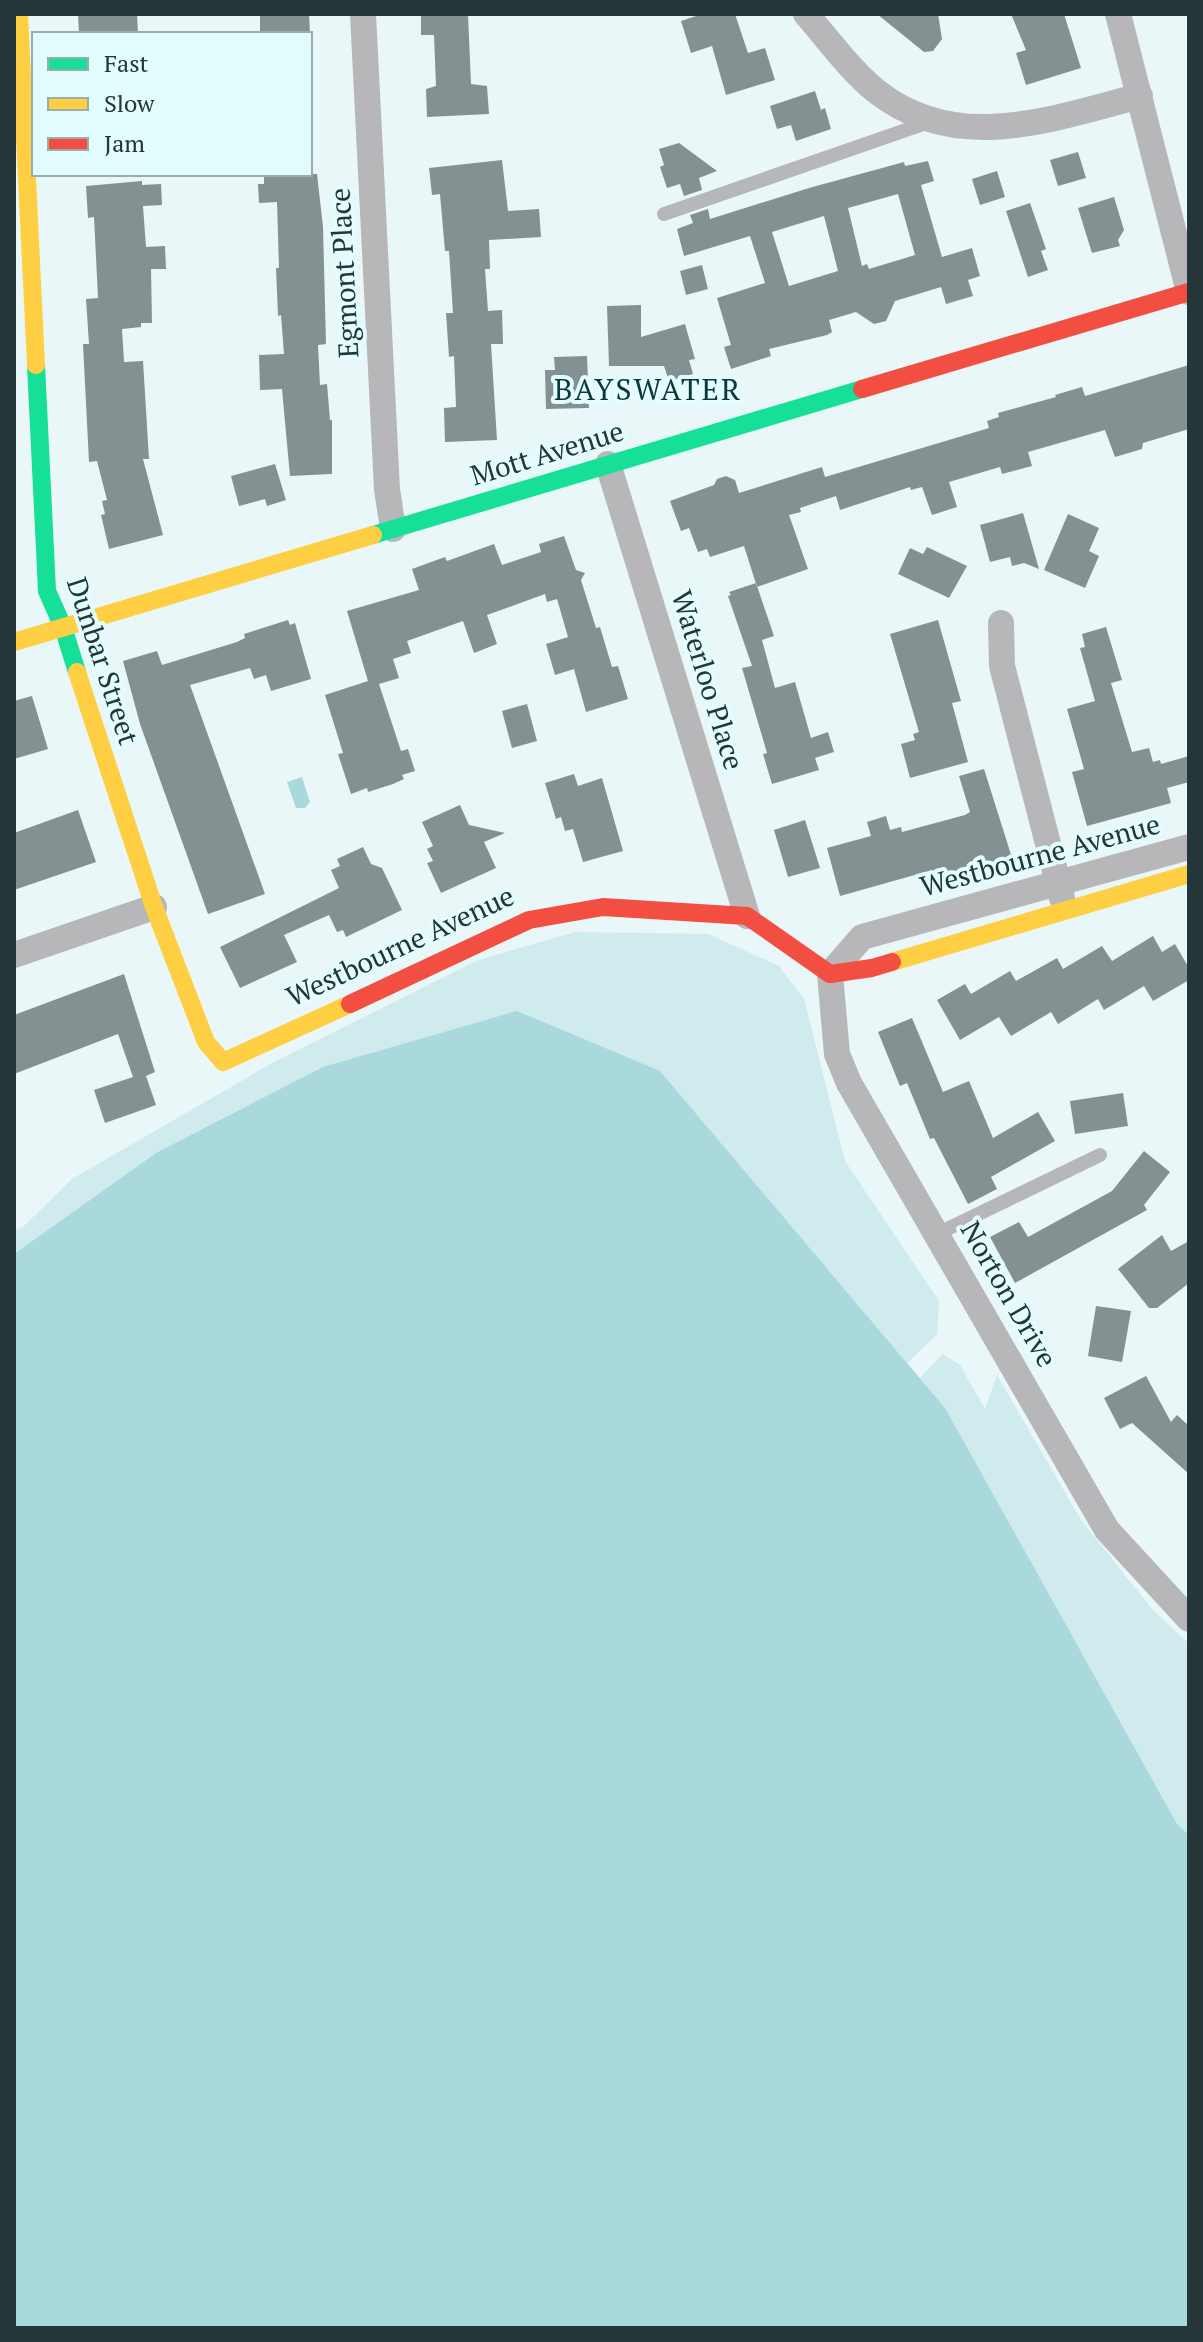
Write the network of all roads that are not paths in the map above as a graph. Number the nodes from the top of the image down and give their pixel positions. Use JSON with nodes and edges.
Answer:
{"nodes":[{"id":1,"x":19,"y":14,"type":"edge"},
{"id":2,"x":363,"y":14,"type":"edge"},
{"id":3,"x":806,"y":14,"type":"edge"},
{"id":4,"x":1118,"y":14,"type":"edge"},
{"id":5,"x":1140,"y":96,"type":"junction"},
{"id":6,"x":933,"y":121,"type":"junction"},
{"id":7,"x":664,"y":214,"type":"dead end"},
{"id":8,"x":1189,"y":292,"type":"edge"},
{"id":9,"x":608,"y":464,"type":"junction"},
{"id":10,"x":393,"y":529,"type":"junction"},
{"id":11,"x":1001,"y":623,"type":"dead end"},
{"id":12,"x":63,"y":627,"type":"junction"},
{"id":13,"x":14,"y":642,"type":"edge"},
{"id":14,"x":1189,"y":847,"type":"edge"},
{"id":15,"x":1189,"y":874,"type":"edge"},
{"id":16,"x":1059,"y":884,"type":"junction"},
{"id":17,"x":154,"y":907,"type":"junction"},
{"id":18,"x":1065,"y":909,"type":"junction"},
{"id":19,"x":747,"y":916,"type":"junction"},
{"id":20,"x":14,"y":955,"type":"edge"},
{"id":21,"x":830,"y":974,"type":"junction"},
{"id":22,"x":223,"y":1062,"type":"joint"},
{"id":23,"x":1100,"y":1155,"type":"dead end"},
{"id":24,"x":937,"y":1234,"type":"junction"},
{"id":25,"x":1189,"y":1619,"type":"edge"}],
"edges":[{"from":1,"to":12,"type":"street","name":"Dunbar Street"},
{"from":2,"to":10,"type":"street","name":"Egmont Place"},
{"from":3,"to":6,"type":"street"},
{"from":4,"to":5,"type":"street"},
{"from":5,"to":6,"type":"street"},
{"from":5,"to":8,"type":"street"},
{"from":6,"to":7,"type":"lane"},
{"from":8,"to":9,"type":"street","name":"Mott Avenue"},
{"from":9,"to":10,"type":"street","name":"Mott Avenue"},
{"from":9,"to":19,"type":"street","name":"Waterloo Place"},
{"from":10,"to":12,"type":"street","name":"Mott Avenue"},
{"from":11,"to":16,"type":"street"},
{"from":12,"to":13,"type":"street","name":"Mott Avenue"},
{"from":12,"to":17,"type":"street","name":"Dunbar Street"},
{"from":14,"to":16,"type":"street","name":"Westbourne Avenue"},
{"from":15,"to":18,"type":"street","name":"Westbourne Avenue"},
{"from":16,"to":18,"type":"street"},
{"from":16,"to":21,"type":"street","name":"Westbourne Avenue"},
{"from":17,"to":20,"type":"street"},
{"from":17,"to":22,"type":"street","name":"Dunbar Street"},
{"from":18,"to":21,"type":"street","name":"Westbourne Avenue"},
{"from":19,"to":21,"type":"street"},
{"from":19,"to":22,"type":"street","name":"Westbourne Avenue"},
{"from":21,"to":24,"type":"street","name":"Norton Drive"},
{"from":23,"to":24,"type":"lane"},
{"from":24,"to":25,"type":"street","name":"Norton Drive"}]}
